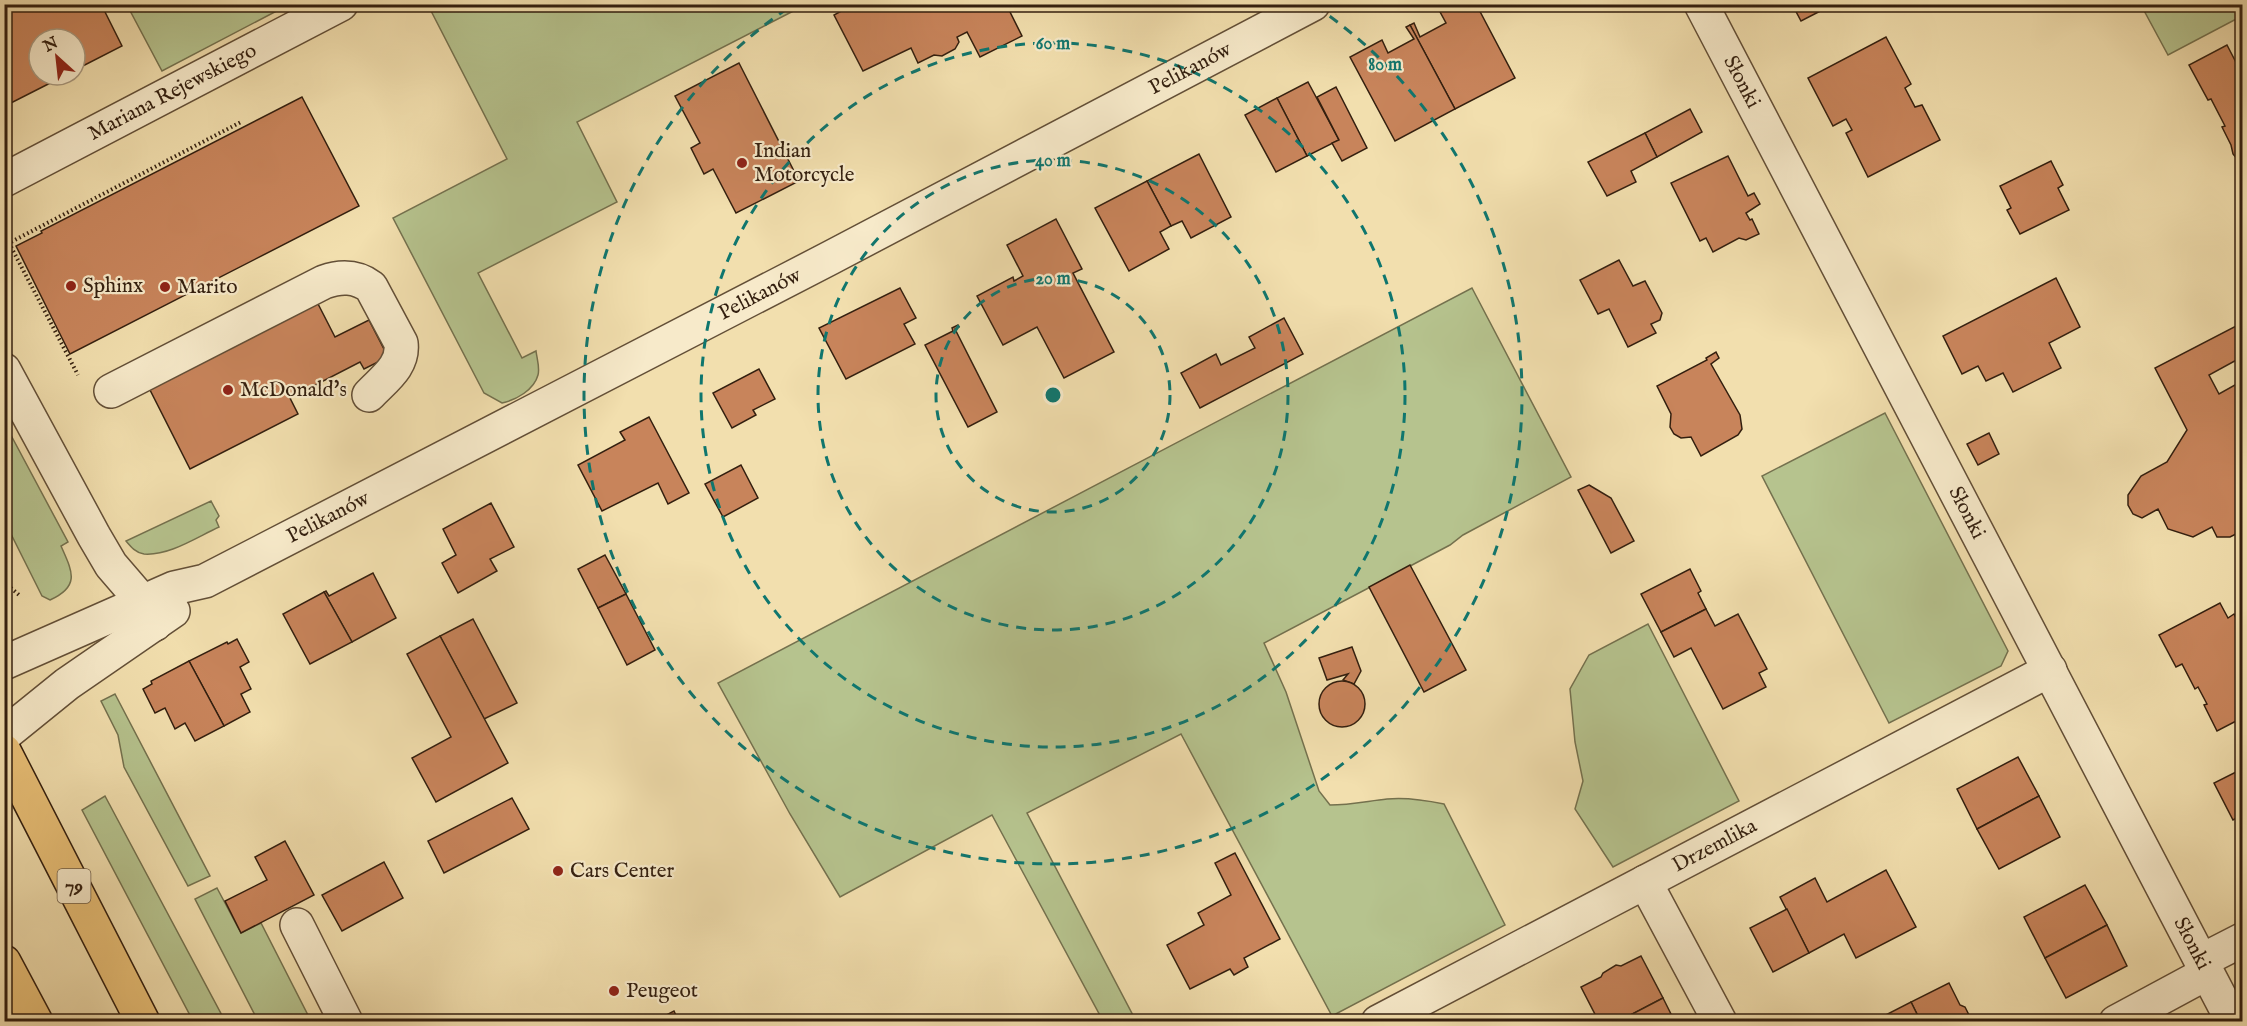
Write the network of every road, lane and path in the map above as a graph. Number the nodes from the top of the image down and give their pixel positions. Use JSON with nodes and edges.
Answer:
{"nodes":[{"id":1,"x":341,"y":4,"type":"edge"},
{"id":2,"x":1312,"y":4,"type":"edge"},
{"id":3,"x":1701,"y":4,"type":"edge"},
{"id":4,"x":241,"y":122,"type":"dead end"},
{"id":5,"x":4,"y":180,"type":"edge"},
{"id":6,"x":9,"y":243,"type":"junction"},
{"id":7,"x":4,"y":247,"type":"edge"},
{"id":8,"x":4,"y":370,"type":"edge"},
{"id":9,"x":111,"y":391,"type":"joint"},
{"id":10,"x":369,"y":395,"type":"dead end"},
{"id":11,"x":4,"y":582,"type":"edge"},
{"id":12,"x":19,"y":594,"type":"dead end"},
{"id":13,"x":149,"y":613,"type":"junction"},
{"id":14,"x":4,"y":663,"type":"edge"},
{"id":15,"x":2050,"y":670,"type":"junction"},
{"id":16,"x":4,"y":735,"type":"edge"},
{"id":17,"x":4,"y":751,"type":"edge"},
{"id":18,"x":1645,"y":882,"type":"junction"},
{"id":19,"x":297,"y":925,"type":"dead end"},
{"id":20,"x":2242,"y":940,"type":"edge"},
{"id":21,"x":4,"y":962,"type":"edge"},
{"id":22,"x":2204,"y":967,"type":"junction"},
{"id":23,"x":36,"y":1022,"type":"edge"},
{"id":24,"x":143,"y":1022,"type":"edge"},
{"id":25,"x":346,"y":1022,"type":"edge"},
{"id":26,"x":1378,"y":1022,"type":"edge"},
{"id":27,"x":1720,"y":1022,"type":"edge"},
{"id":28,"x":2116,"y":1022,"type":"edge"},
{"id":29,"x":2233,"y":1022,"type":"edge"}],
"edges":[{"from":1,"to":5,"type":"street","name":"Mariana Rejewskiego"},
{"from":2,"to":13,"type":"street","name":"Pelikanów"},
{"from":3,"to":15,"type":"street","name":"Słonki"},
{"from":4,"to":6,"type":"path"},
{"from":6,"to":7,"type":"path"},
{"from":6,"to":9,"type":"path"},
{"from":8,"to":13,"type":"street"},
{"from":9,"to":10,"type":"street"},
{"from":11,"to":12,"type":"path"},
{"from":13,"to":14,"type":"street","name":"Pelikanów"},
{"from":13,"to":16,"type":"street","name":"Pelikanów"},
{"from":15,"to":18,"type":"street","name":"Drzemlika"},
{"from":15,"to":22,"type":"street","name":"Słonki"},
{"from":17,"to":24,"type":"main road","number":"79"},
{"from":18,"to":26,"type":"street","name":"Drzemlika"},
{"from":18,"to":27,"type":"street"},
{"from":19,"to":25,"type":"street"},
{"from":20,"to":22,"type":"street"},
{"from":21,"to":23,"type":"main road"},
{"from":22,"to":28,"type":"street"},
{"from":22,"to":29,"type":"street","name":"Słonki"}]}
